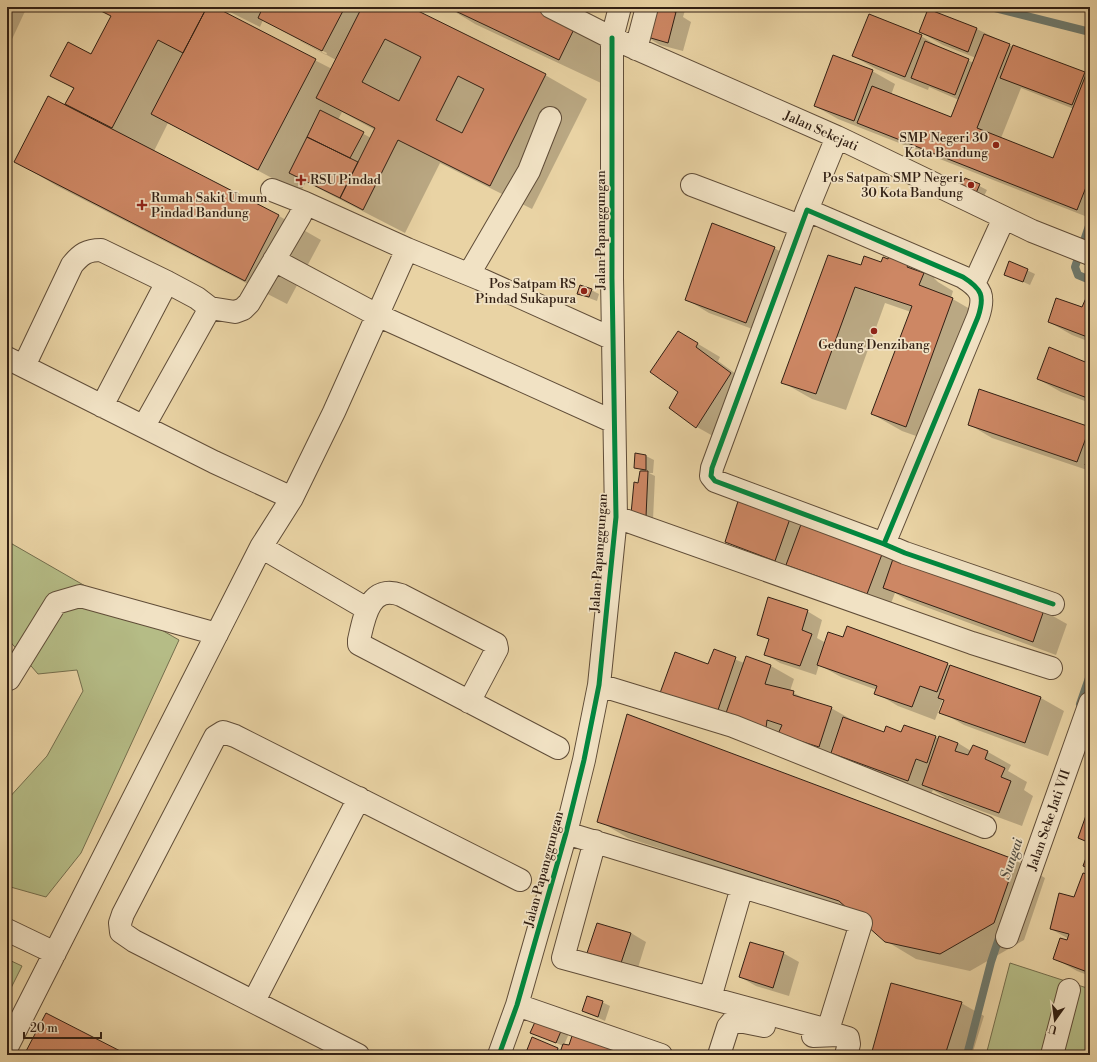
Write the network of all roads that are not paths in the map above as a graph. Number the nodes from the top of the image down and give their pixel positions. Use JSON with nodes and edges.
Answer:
{"nodes":[{"id":1,"x":551,"y":7,"type":"edge"},
{"id":2,"x":620,"y":7,"type":"edge"},
{"id":3,"x":647,"y":7,"type":"edge"},
{"id":4,"x":612,"y":38,"type":"junction"},
{"id":5,"x":636,"y":49,"type":"junction"},
{"id":6,"x":550,"y":118,"type":"dead end"},
{"id":7,"x":837,"y":137,"type":"junction"},
{"id":8,"x":692,"y":185,"type":"dead end"},
{"id":9,"x":272,"y":190,"type":"dead end"},
{"id":10,"x":305,"y":204,"type":"junction"},
{"id":11,"x":804,"y":218,"type":"junction"},
{"id":12,"x":1004,"y":218,"type":"junction"},
{"id":13,"x":407,"y":249,"type":"junction"},
{"id":14,"x":1080,"y":250,"type":"edge"},
{"id":15,"x":274,"y":260,"type":"junction"},
{"id":16,"x":469,"y":274,"type":"junction"},
{"id":17,"x":167,"y":282,"type":"junction"},
{"id":18,"x":974,"y":284,"type":"junction"},
{"id":19,"x":210,"y":308,"type":"junction"},
{"id":20,"x":377,"y":315,"type":"junction"},
{"id":21,"x":613,"y":339,"type":"junction"},
{"id":22,"x":15,"y":362,"type":"edge"},
{"id":23,"x":102,"y":406,"type":"junction"},
{"id":24,"x":614,"y":422,"type":"junction"},
{"id":25,"x":144,"y":426,"type":"junction"},
{"id":26,"x":292,"y":498,"type":"junction"},
{"id":27,"x":616,"y":517,"type":"junction"},
{"id":28,"x":884,"y":544,"type":"junction"},
{"id":29,"x":262,"y":547,"type":"junction"},
{"id":30,"x":1053,"y":604,"type":"dead end"},
{"id":31,"x":367,"y":609,"type":"junction"},
{"id":32,"x":217,"y":634,"type":"junction"},
{"id":33,"x":1050,"y":668,"type":"dead end"},
{"id":34,"x":10,"y":679,"type":"dead end"},
{"id":35,"x":599,"y":685,"type":"junction"},
{"id":36,"x":469,"y":702,"type":"junction"},
{"id":37,"x":1090,"y":703,"type":"edge"},
{"id":38,"x":558,"y":748,"type":"dead end"},
{"id":39,"x":359,"y":798,"type":"junction"},
{"id":40,"x":985,"y":827,"type":"dead end"},
{"id":41,"x":566,"y":833,"type":"junction"},
{"id":42,"x":595,"y":841,"type":"junction"},
{"id":43,"x":520,"y":880,"type":"dead end"},
{"id":44,"x":742,"y":887,"type":"junction"},
{"id":45,"x":7,"y":930,"type":"edge"},
{"id":46,"x":1007,"y":937,"type":"dead end"},
{"id":47,"x":55,"y":953,"type":"junction"},
{"id":48,"x":1069,"y":990,"type":"dead end"},
{"id":49,"x":710,"y":998,"type":"junction"},
{"id":50,"x":254,"y":1001,"type":"junction"},
{"id":51,"x":517,"y":1004,"type":"junction"},
{"id":52,"x":7,"y":1047,"type":"edge"},
{"id":53,"x":358,"y":1055,"type":"edge"},
{"id":54,"x":499,"y":1055,"type":"edge"},
{"id":55,"x":661,"y":1055,"type":"edge"},
{"id":56,"x":719,"y":1055,"type":"edge"},
{"id":57,"x":846,"y":1055,"type":"edge"},
{"id":58,"x":1052,"y":1055,"type":"edge"}],
"edges":[{"from":1,"to":4,"type":"street","name":"Jalan Sekejati"},
{"from":2,"to":4,"type":"street","name":"Jalan Papanggungan"},
{"from":3,"to":5,"type":"street"},
{"from":4,"to":5,"type":"street","name":"Jalan Sekejati"},
{"from":4,"to":21,"type":"street","name":"Jalan Papanggungan"},
{"from":5,"to":7,"type":"street","name":"Jalan Sekejati"},
{"from":6,"to":16,"type":"street"},
{"from":7,"to":11,"type":"street"},
{"from":7,"to":12,"type":"street","name":"Jalan Sekejati"},
{"from":8,"to":11,"type":"street"},
{"from":9,"to":10,"type":"street"},
{"from":10,"to":13,"type":"street"},
{"from":10,"to":15,"type":"street"},
{"from":11,"to":18,"type":"street"},
{"from":11,"to":28,"type":"street"},
{"from":12,"to":14,"type":"street","name":"Jalan Sekejati"},
{"from":12,"to":18,"type":"street"},
{"from":13,"to":16,"type":"street"},
{"from":13,"to":20,"type":"street"},
{"from":15,"to":19,"type":"street"},
{"from":15,"to":20,"type":"street"},
{"from":16,"to":21,"type":"street"},
{"from":17,"to":19,"type":"street"},
{"from":17,"to":22,"type":"street"},
{"from":17,"to":23,"type":"street"},
{"from":18,"to":28,"type":"street"},
{"from":19,"to":25,"type":"street"},
{"from":20,"to":24,"type":"street"},
{"from":20,"to":26,"type":"street"},
{"from":21,"to":24,"type":"street","name":"Jalan Papanggungan"},
{"from":22,"to":23,"type":"street"},
{"from":23,"to":25,"type":"street"},
{"from":24,"to":27,"type":"street","name":"Jalan Papanggungan"},
{"from":25,"to":26,"type":"street"},
{"from":26,"to":29,"type":"street"},
{"from":27,"to":33,"type":"street"},
{"from":27,"to":35,"type":"street","name":"Jalan Papanggungan"},
{"from":28,"to":30,"type":"street"},
{"from":29,"to":31,"type":"street"},
{"from":29,"to":32,"type":"street"},
{"from":31,"to":36,"type":"street"},
{"from":31,"to":36,"type":"street"},
{"from":32,"to":34,"type":"street"},
{"from":32,"to":47,"type":"street"},
{"from":35,"to":40,"type":"street"},
{"from":35,"to":41,"type":"street","name":"Jalan Papanggungan"},
{"from":36,"to":38,"type":"street"},
{"from":37,"to":46,"type":"street","name":"Jalan Seke Jati VII"},
{"from":39,"to":43,"type":"street"},
{"from":39,"to":50,"type":"street"},
{"from":39,"to":50,"type":"street"},
{"from":41,"to":42,"type":"street"},
{"from":41,"to":51,"type":"street","name":"Jalan Papanggungan"},
{"from":42,"to":44,"type":"street"},
{"from":42,"to":49,"type":"street"},
{"from":44,"to":49,"type":"street"},
{"from":44,"to":49,"type":"street"},
{"from":45,"to":47,"type":"street"},
{"from":47,"to":52,"type":"street"},
{"from":48,"to":58,"type":"street"},
{"from":50,"to":53,"type":"street"},
{"from":51,"to":54,"type":"street","name":"Jalan Papanggungan"},
{"from":51,"to":55,"type":"street"},
{"from":56,"to":57,"type":"street"}]}
